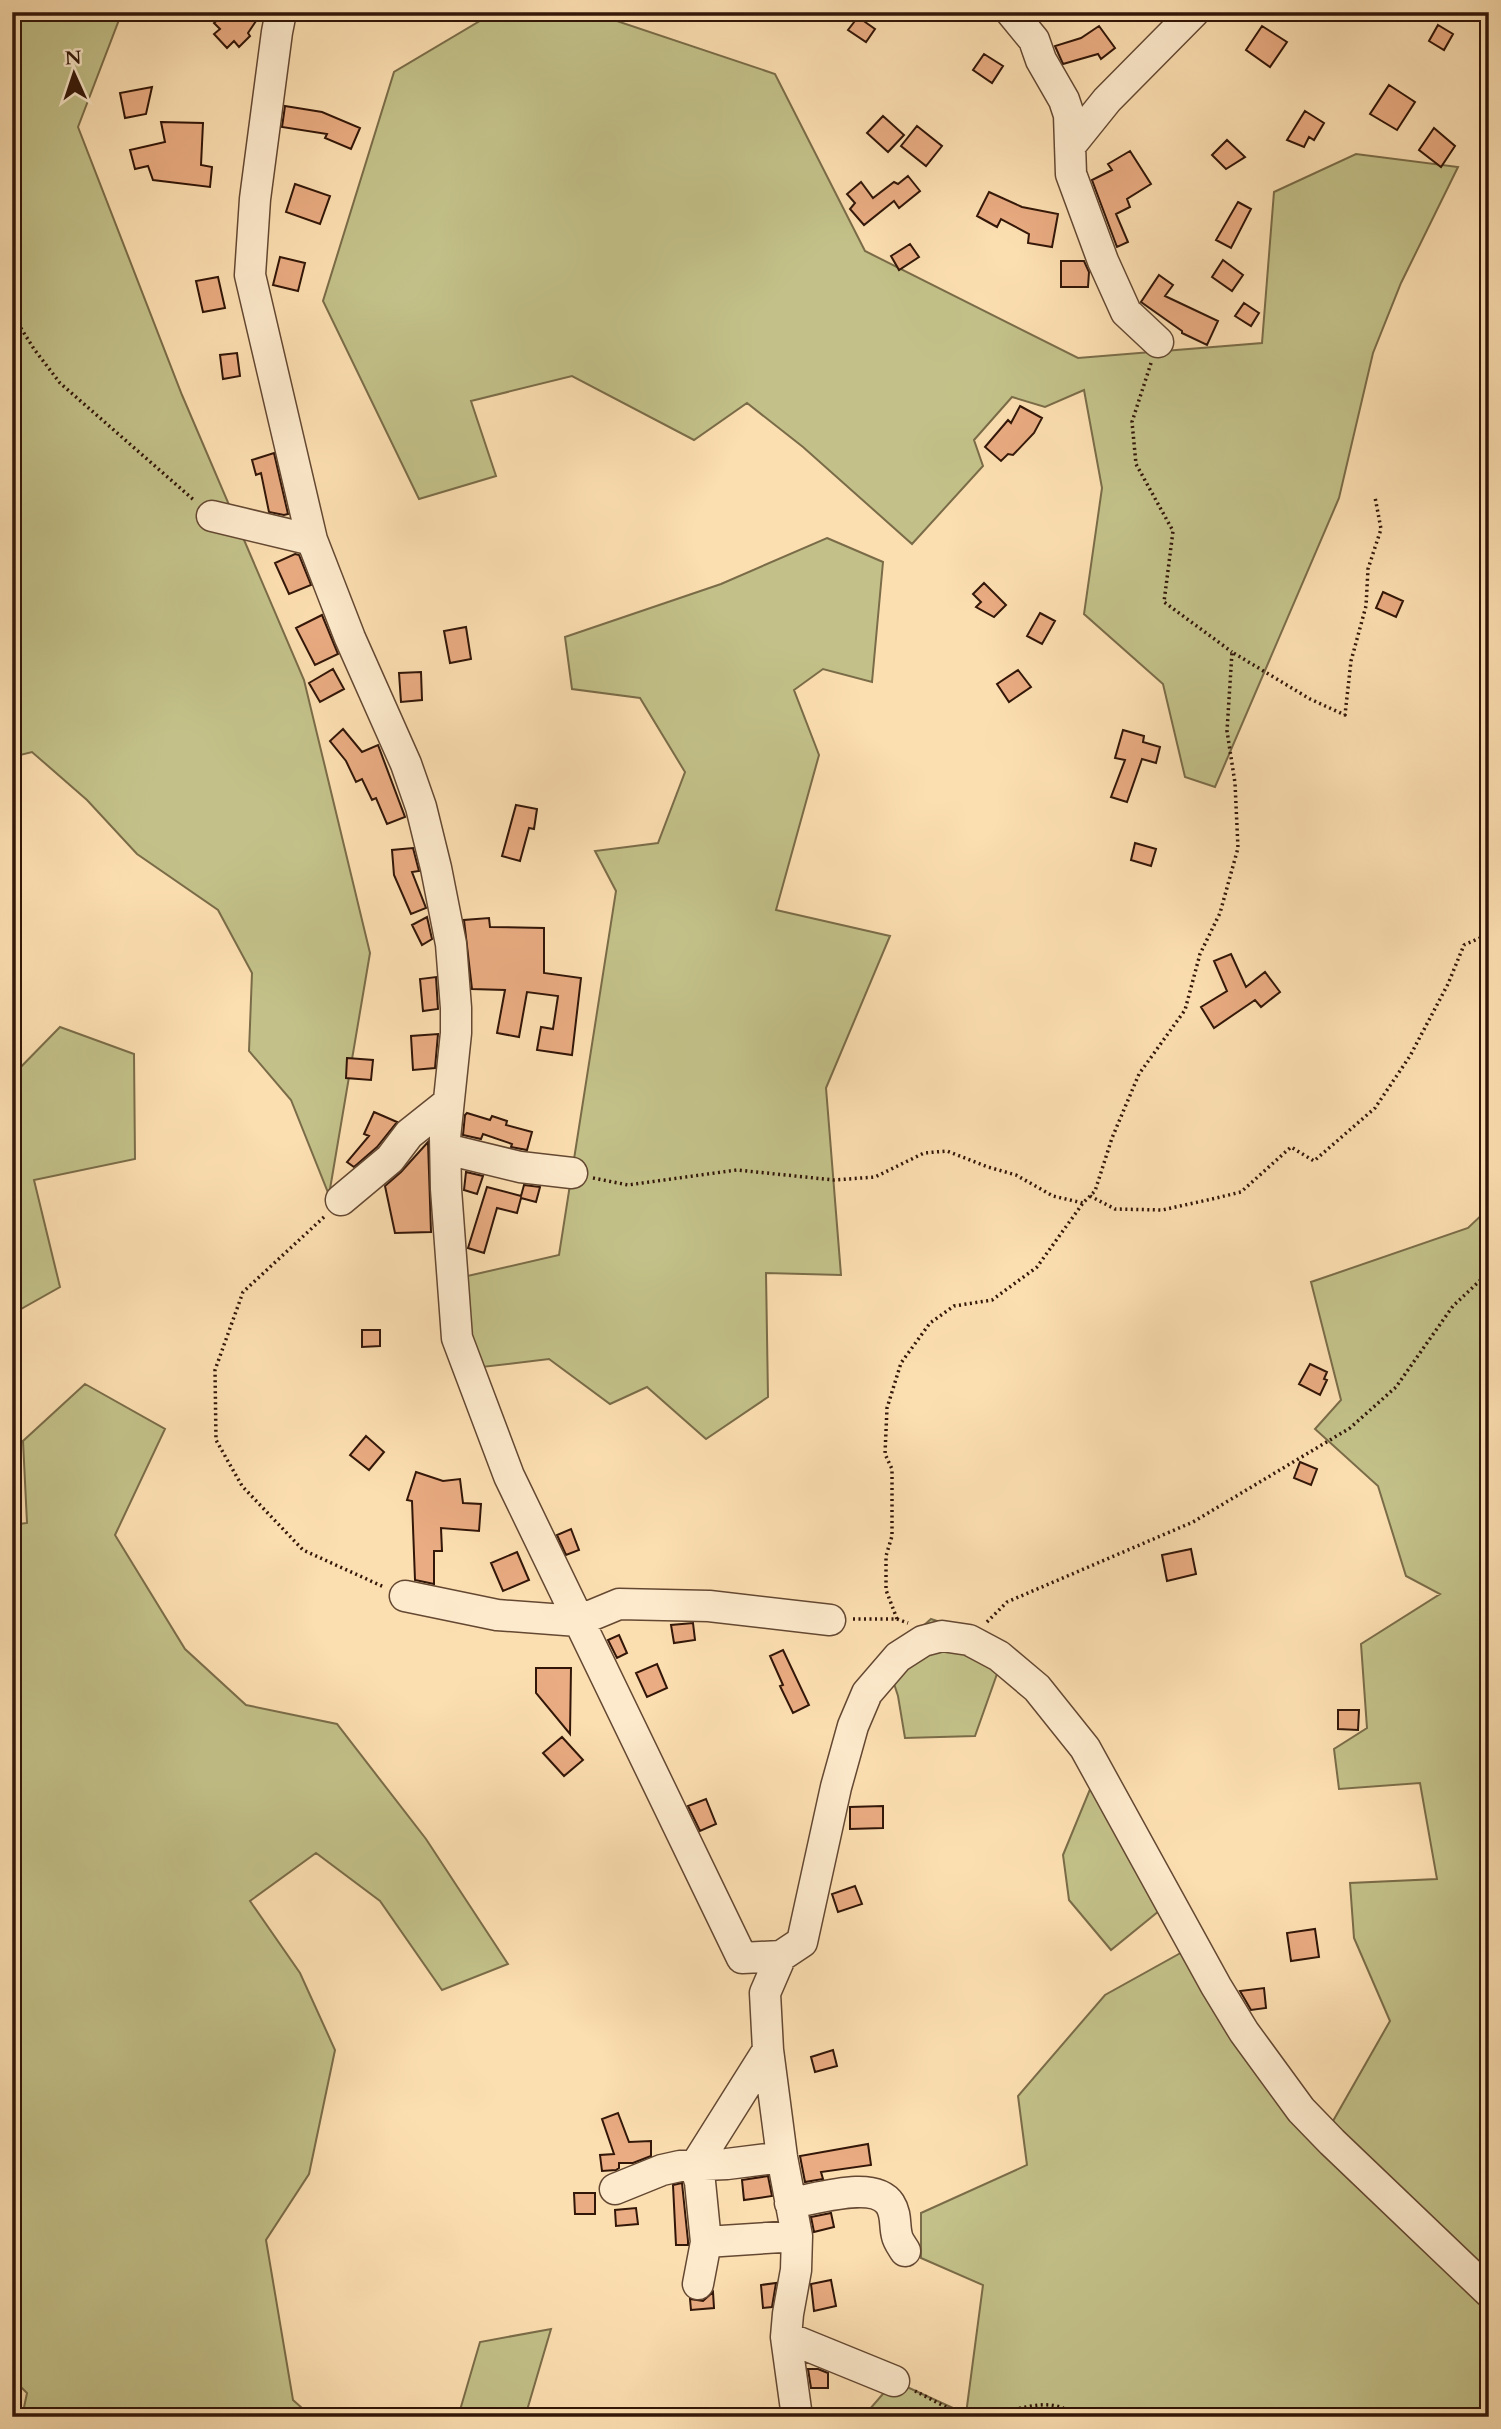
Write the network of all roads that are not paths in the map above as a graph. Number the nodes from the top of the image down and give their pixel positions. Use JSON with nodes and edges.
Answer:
{"nodes":[{"id":1,"x":281,"y":12,"type":"edge"},
{"id":2,"x":1011,"y":12,"type":"edge"},
{"id":3,"x":1194,"y":12,"type":"edge"},
{"id":4,"x":1070,"y":146,"type":"junction"},
{"id":5,"x":1158,"y":342,"type":"road end"},
{"id":6,"x":212,"y":516,"type":"road end"},
{"id":7,"x":312,"y":540,"type":"junction"},
{"id":8,"x":448,"y":1104,"type":"junction"},
{"id":9,"x":446,"y":1149,"type":"junction"},
{"id":10,"x":572,"y":1173,"type":"road end"},
{"id":11,"x":341,"y":1200,"type":"road end"},
{"id":12,"x":404,"y":1596,"type":"road end"},
{"id":13,"x":830,"y":1620,"type":"road end"},
{"id":14,"x":578,"y":1621,"type":"junction"},
{"id":15,"x":782,"y":1956,"type":"junction"},
{"id":16,"x":768,"y":2050,"type":"junction"},
{"id":17,"x":782,"y":2157,"type":"junction"},
{"id":18,"x":695,"y":2166,"type":"junction"},
{"id":19,"x":615,"y":2189,"type":"dead end"},
{"id":20,"x":790,"y":2203,"type":"junction"},
{"id":21,"x":797,"y":2236,"type":"junction"},
{"id":22,"x":706,"y":2242,"type":"junction"},
{"id":23,"x":905,"y":2250,"type":"dead end"},
{"id":24,"x":698,"y":2284,"type":"dead end"},
{"id":25,"x":1489,"y":2292,"type":"edge"},
{"id":26,"x":786,"y":2337,"type":"junction"},
{"id":27,"x":894,"y":2381,"type":"road end"},
{"id":28,"x":797,"y":2417,"type":"edge"}],
"edges":[{"from":1,"to":7,"type":"street"},
{"from":2,"to":4,"type":"street"},
{"from":3,"to":4,"type":"street"},
{"from":4,"to":5,"type":"street"},
{"from":6,"to":7,"type":"street"},
{"from":7,"to":8,"type":"street"},
{"from":8,"to":9,"type":"street"},
{"from":8,"to":11,"type":"street"},
{"from":9,"to":10,"type":"street"},
{"from":9,"to":14,"type":"street"},
{"from":12,"to":14,"type":"street"},
{"from":13,"to":14,"type":"street"},
{"from":14,"to":15,"type":"street"},
{"from":15,"to":16,"type":"street"},
{"from":15,"to":25,"type":"street"},
{"from":16,"to":17,"type":"street"},
{"from":16,"to":18,"type":"street"},
{"from":17,"to":18,"type":"street"},
{"from":17,"to":20,"type":"street"},
{"from":18,"to":19,"type":"street"},
{"from":18,"to":22,"type":"street"},
{"from":20,"to":21,"type":"street"},
{"from":20,"to":23,"type":"street"},
{"from":21,"to":22,"type":"street"},
{"from":21,"to":26,"type":"street"},
{"from":22,"to":24,"type":"street"},
{"from":26,"to":27,"type":"street"},
{"from":26,"to":28,"type":"street"}]}
